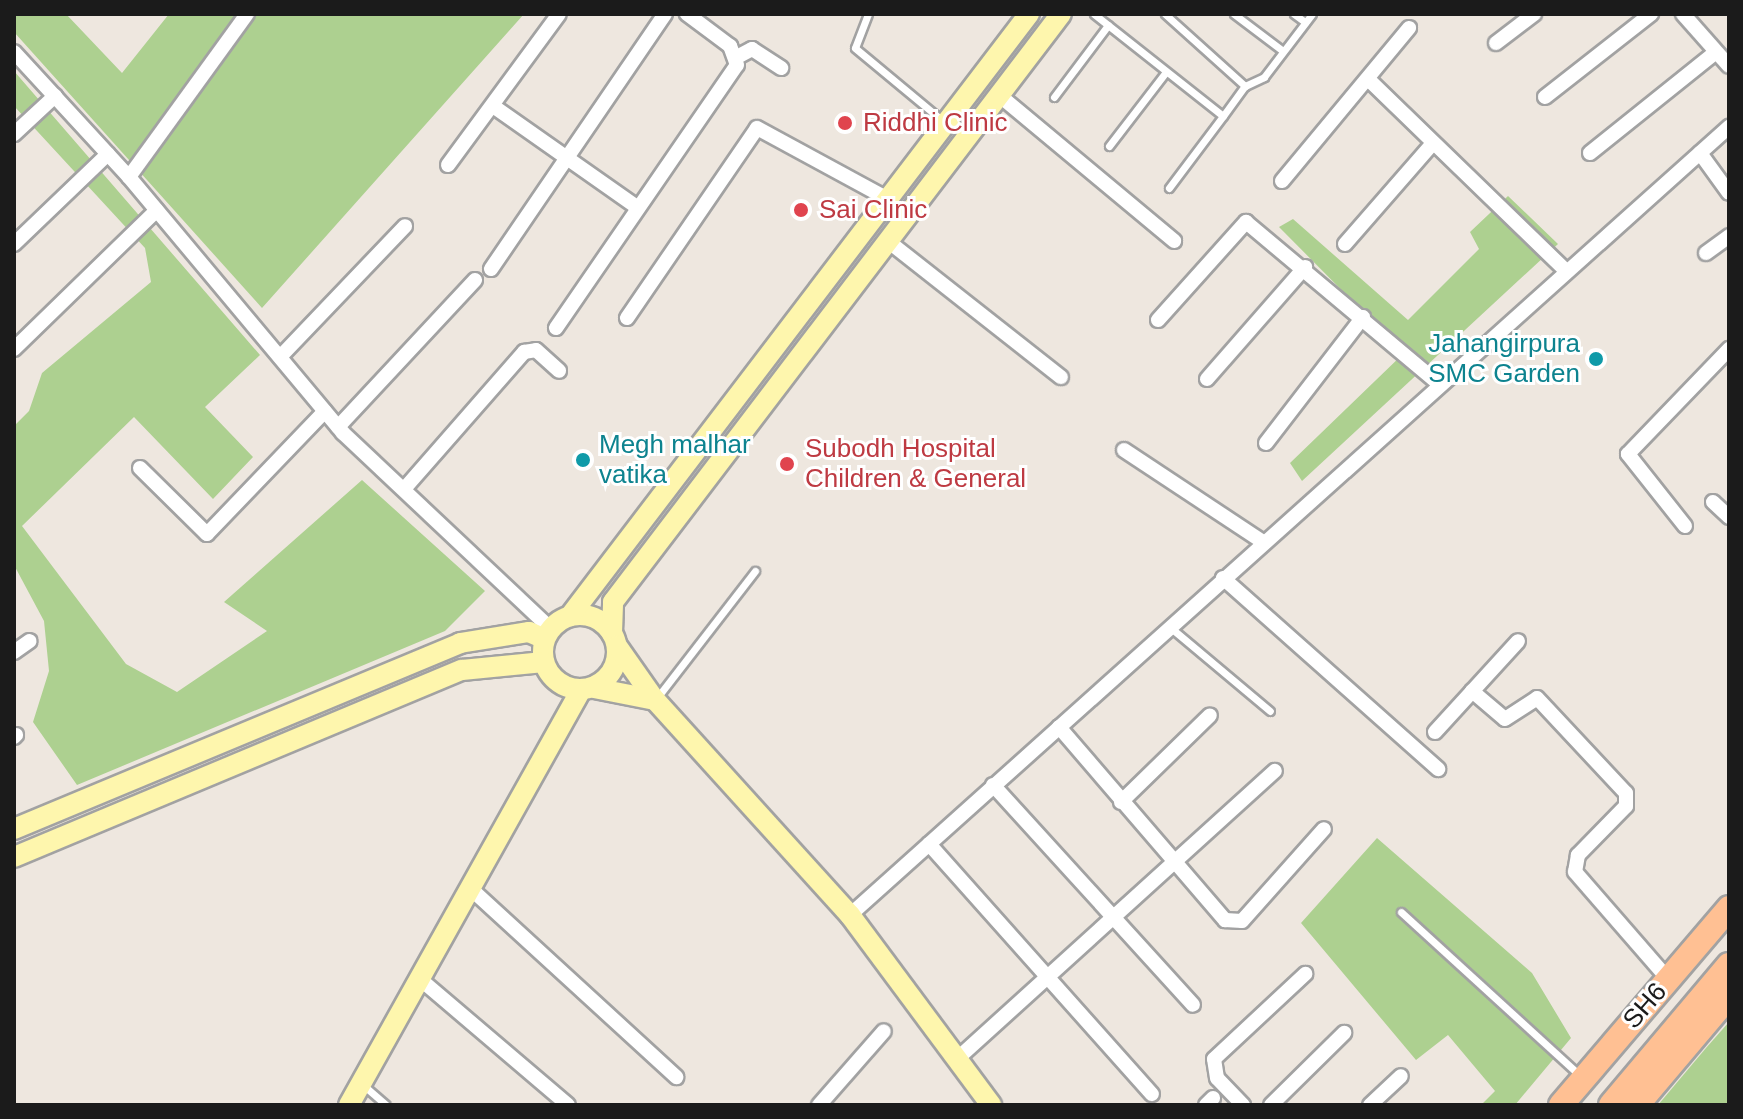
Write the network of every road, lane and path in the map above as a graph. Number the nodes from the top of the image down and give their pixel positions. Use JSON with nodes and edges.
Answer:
{"nodes":[{"id":1,"x":247,"y":14,"type":"edge"},
{"id":2,"x":559,"y":14,"type":"edge"},
{"id":3,"x":665,"y":14,"type":"edge"},
{"id":4,"x":687,"y":14,"type":"edge"},
{"id":5,"x":868,"y":14,"type":"edge"},
{"id":6,"x":1029,"y":14,"type":"edge"},
{"id":7,"x":1061,"y":14,"type":"edge"},
{"id":8,"x":1094,"y":14,"type":"edge"},
{"id":9,"x":1165,"y":14,"type":"edge"},
{"id":10,"x":1234,"y":14,"type":"edge"},
{"id":11,"x":1294,"y":14,"type":"edge"},
{"id":12,"x":1312,"y":14,"type":"edge"},
{"id":13,"x":1534,"y":14,"type":"edge"},
{"id":14,"x":1651,"y":14,"type":"edge"},
{"id":15,"x":1683,"y":14,"type":"edge"},
{"id":16,"x":1305,"y":22,"type":"junction"},
{"id":17,"x":1108,"y":25,"type":"junction"},
{"id":18,"x":1409,"y":28,"type":"dead end"},
{"id":19,"x":1496,"y":43,"type":"dead end"},
{"id":20,"x":1283,"y":51,"type":"junction"},
{"id":21,"x":14,"y":52,"type":"edge"},
{"id":22,"x":1716,"y":52,"type":"junction"},
{"id":23,"x":737,"y":57,"type":"junction"},
{"id":24,"x":1729,"y":66,"type":"edge"},
{"id":25,"x":781,"y":68,"type":"dead end"},
{"id":26,"x":1165,"y":73,"type":"junction"},
{"id":27,"x":1368,"y":79,"type":"junction"},
{"id":28,"x":1245,"y":86,"type":"junction"},
{"id":29,"x":999,"y":95,"type":"junction"},
{"id":30,"x":55,"y":96,"type":"junction"},
{"id":31,"x":1054,"y":97,"type":"dead end"},
{"id":32,"x":1545,"y":97,"type":"dead end"},
{"id":33,"x":493,"y":106,"type":"junction"},
{"id":34,"x":1223,"y":116,"type":"junction"},
{"id":35,"x":946,"y":123,"type":"junction"},
{"id":36,"x":1729,"y":127,"type":"edge"},
{"id":37,"x":14,"y":134,"type":"edge"},
{"id":38,"x":1433,"y":143,"type":"junction"},
{"id":39,"x":1109,"y":146,"type":"dead end"},
{"id":40,"x":1590,"y":153,"type":"dead end"},
{"id":41,"x":1700,"y":153,"type":"junction"},
{"id":42,"x":108,"y":154,"type":"junction"},
{"id":43,"x":566,"y":159,"type":"junction"},
{"id":44,"x":448,"y":165,"type":"dead end"},
{"id":45,"x":129,"y":177,"type":"junction"},
{"id":46,"x":1282,"y":181,"type":"dead end"},
{"id":47,"x":1169,"y":188,"type":"dead end"},
{"id":48,"x":1729,"y":193,"type":"edge"},
{"id":49,"x":888,"y":199,"type":"junction"},
{"id":50,"x":638,"y":208,"type":"junction"},
{"id":51,"x":157,"y":210,"type":"junction"},
{"id":52,"x":405,"y":226,"type":"dead end"},
{"id":53,"x":1729,"y":236,"type":"edge"},
{"id":54,"x":888,"y":241,"type":"junction"},
{"id":55,"x":1174,"y":241,"type":"dead end"},
{"id":56,"x":14,"y":244,"type":"edge"},
{"id":57,"x":1345,"y":244,"type":"dead end"},
{"id":58,"x":1706,"y":253,"type":"dead end"},
{"id":59,"x":1305,"y":267,"type":"junction"},
{"id":60,"x":491,"y":269,"type":"dead end"},
{"id":61,"x":1566,"y":271,"type":"junction"},
{"id":62,"x":475,"y":280,"type":"dead end"},
{"id":63,"x":1363,"y":317,"type":"junction"},
{"id":64,"x":627,"y":318,"type":"dead end"},
{"id":65,"x":1158,"y":320,"type":"dead end"},
{"id":66,"x":556,"y":328,"type":"dead end"},
{"id":67,"x":14,"y":349,"type":"edge"},
{"id":68,"x":1727,"y":356,"type":"edge"},
{"id":69,"x":280,"y":357,"type":"junction"},
{"id":70,"x":559,"y":371,"type":"dead end"},
{"id":71,"x":1061,"y":377,"type":"dead end"},
{"id":72,"x":1207,"y":379,"type":"dead end"},
{"id":73,"x":1439,"y":384,"type":"junction"},
{"id":74,"x":325,"y":411,"type":"junction"},
{"id":75,"x":338,"y":427,"type":"junction"},
{"id":76,"x":1266,"y":443,"type":"dead end"},
{"id":77,"x":1124,"y":450,"type":"dead end"},
{"id":78,"x":140,"y":468,"type":"dead end"},
{"id":79,"x":405,"y":488,"type":"junction"},
{"id":80,"x":1713,"y":502,"type":"dead end"},
{"id":81,"x":1729,"y":517,"type":"edge"},
{"id":82,"x":1685,"y":526,"type":"dead end"},
{"id":83,"x":1263,"y":542,"type":"junction"},
{"id":84,"x":755,"y":571,"type":"dead end"},
{"id":85,"x":1223,"y":578,"type":"junction"},
{"id":86,"x":570,"y":616,"type":"junction"},
{"id":87,"x":1169,"y":627,"type":"junction"},
{"id":88,"x":548,"y":634,"type":"junction"},
{"id":89,"x":615,"y":640,"type":"junction"},
{"id":90,"x":30,"y":641,"type":"dead end"},
{"id":91,"x":1518,"y":641,"type":"dead end"},
{"id":92,"x":14,"y":652,"type":"edge"},
{"id":93,"x":546,"y":668,"type":"junction"},
{"id":94,"x":588,"y":689,"type":"junction"},
{"id":95,"x":1472,"y":691,"type":"junction"},
{"id":96,"x":655,"y":700,"type":"junction"},
{"id":97,"x":1270,"y":711,"type":"dead end"},
{"id":98,"x":1210,"y":715,"type":"dead end"},
{"id":99,"x":1059,"y":727,"type":"junction"},
{"id":100,"x":1435,"y":732,"type":"dead end"},
{"id":101,"x":555,"y":734,"type":"junction"},
{"id":102,"x":1438,"y":769,"type":"dead end"},
{"id":103,"x":1275,"y":771,"type":"dead end"},
{"id":104,"x":993,"y":785,"type":"junction"},
{"id":105,"x":1121,"y":802,"type":"junction"},
{"id":106,"x":14,"y":829,"type":"edge"},
{"id":107,"x":1324,"y":829,"type":"dead end"},
{"id":108,"x":929,"y":844,"type":"junction"},
{"id":109,"x":14,"y":857,"type":"edge"},
{"id":110,"x":1174,"y":865,"type":"junction"},
{"id":111,"x":470,"y":888,"type":"junction"},
{"id":112,"x":1729,"y":908,"type":"edge"},
{"id":113,"x":1401,"y":912,"type":"dead end"},
{"id":114,"x":850,"y":915,"type":"junction"},
{"id":115,"x":1115,"y":921,"type":"junction"},
{"id":116,"x":1729,"y":965,"type":"edge"},
{"id":117,"x":1305,"y":974,"type":"dead end"},
{"id":118,"x":420,"y":979,"type":"junction"},
{"id":119,"x":1050,"y":979,"type":"junction"},
{"id":120,"x":1668,"y":979,"type":"junction"},
{"id":121,"x":1729,"y":996,"type":"edge"},
{"id":122,"x":1193,"y":1005,"type":"dead end"},
{"id":123,"x":884,"y":1031,"type":"dead end"},
{"id":124,"x":1344,"y":1033,"type":"dead end"},
{"id":125,"x":957,"y":1059,"type":"junction"},
{"id":126,"x":1401,"y":1076,"type":"dead end"},
{"id":127,"x":676,"y":1077,"type":"dead end"},
{"id":128,"x":1584,"y":1078,"type":"junction"},
{"id":129,"x":362,"y":1083,"type":"junction"},
{"id":130,"x":1152,"y":1094,"type":"dead end"},
{"id":131,"x":349,"y":1105,"type":"edge"},
{"id":132,"x":386,"y":1105,"type":"edge"},
{"id":133,"x":568,"y":1105,"type":"edge"},
{"id":134,"x":819,"y":1105,"type":"edge"},
{"id":135,"x":991,"y":1105,"type":"edge"},
{"id":136,"x":1243,"y":1105,"type":"edge"},
{"id":137,"x":1271,"y":1105,"type":"edge"},
{"id":138,"x":1370,"y":1105,"type":"edge"},
{"id":139,"x":1561,"y":1105,"type":"edge"},
{"id":140,"x":1611,"y":1105,"type":"edge"},
{"id":141,"x":1637,"y":1105,"type":"edge"}],
"edges":[{"from":1,"to":45,"type":"street"},
{"from":2,"to":33,"type":"street"},
{"from":3,"to":43,"type":"street"},
{"from":4,"to":23,"type":"street"},
{"from":5,"to":35,"type":"lane"},
{"from":6,"to":35,"type":"street"},
{"from":7,"to":29,"type":"street"},
{"from":8,"to":17,"type":"lane"},
{"from":9,"to":28,"type":"lane"},
{"from":10,"to":20,"type":"lane"},
{"from":11,"to":16,"type":"lane"},
{"from":12,"to":16,"type":"lane"},
{"from":13,"to":19,"type":"street"},
{"from":14,"to":32,"type":"street"},
{"from":15,"to":22,"type":"street"},
{"from":16,"to":20,"type":"lane"},
{"from":17,"to":26,"type":"lane"},
{"from":17,"to":31,"type":"lane"},
{"from":18,"to":27,"type":"street"},
{"from":20,"to":28,"type":"lane"},
{"from":21,"to":30,"type":"street"},
{"from":22,"to":24,"type":"street"},
{"from":22,"to":40,"type":"street"},
{"from":23,"to":25,"type":"street"},
{"from":23,"to":50,"type":"street"},
{"from":26,"to":34,"type":"lane"},
{"from":26,"to":39,"type":"lane"},
{"from":27,"to":38,"type":"street"},
{"from":27,"to":46,"type":"street"},
{"from":28,"to":34,"type":"lane"},
{"from":29,"to":54,"type":"street"},
{"from":29,"to":55,"type":"street"},
{"from":30,"to":37,"type":"street"},
{"from":30,"to":42,"type":"street"},
{"from":33,"to":43,"type":"street"},
{"from":33,"to":44,"type":"street"},
{"from":34,"to":47,"type":"lane"},
{"from":35,"to":49,"type":"street"},
{"from":36,"to":41,"type":"street"},
{"from":38,"to":57,"type":"street"},
{"from":38,"to":61,"type":"street"},
{"from":41,"to":48,"type":"street"},
{"from":41,"to":61,"type":"street"},
{"from":42,"to":45,"type":"street"},
{"from":42,"to":56,"type":"street"},
{"from":43,"to":50,"type":"street"},
{"from":43,"to":60,"type":"street"},
{"from":45,"to":51,"type":"street"},
{"from":49,"to":64,"type":"street"},
{"from":49,"to":86,"type":"street"},
{"from":50,"to":66,"type":"street"},
{"from":51,"to":67,"type":"street"},
{"from":51,"to":69,"type":"street"},
{"from":52,"to":69,"type":"street"},
{"from":53,"to":58,"type":"street"},
{"from":54,"to":71,"type":"street"},
{"from":54,"to":89,"type":"street"},
{"from":59,"to":63,"type":"street"},
{"from":59,"to":65,"type":"street"},
{"from":59,"to":72,"type":"street"},
{"from":61,"to":73,"type":"street"},
{"from":62,"to":75,"type":"street"},
{"from":63,"to":73,"type":"street"},
{"from":63,"to":76,"type":"street"},
{"from":68,"to":82,"type":"street"},
{"from":69,"to":74,"type":"street"},
{"from":70,"to":79,"type":"street"},
{"from":73,"to":83,"type":"street"},
{"from":74,"to":75,"type":"street"},
{"from":74,"to":78,"type":"street"},
{"from":75,"to":79,"type":"street"},
{"from":77,"to":83,"type":"street"},
{"from":79,"to":88,"type":"street"},
{"from":80,"to":81,"type":"street"},
{"from":83,"to":85,"type":"street"},
{"from":84,"to":96,"type":"lane"},
{"from":85,"to":87,"type":"street"},
{"from":85,"to":102,"type":"street"},
{"from":86,"to":88,"type":"street"},
{"from":86,"to":89,"type":"street"},
{"from":87,"to":97,"type":"lane"},
{"from":87,"to":99,"type":"street"},
{"from":88,"to":93,"type":"street"},
{"from":88,"to":106,"type":"street"},
{"from":89,"to":94,"type":"street"},
{"from":89,"to":96,"type":"street"},
{"from":90,"to":92,"type":"street"},
{"from":91,"to":95,"type":"street"},
{"from":93,"to":94,"type":"street"},
{"from":93,"to":101,"type":"street"},
{"from":93,"to":109,"type":"street"},
{"from":94,"to":96,"type":"street"},
{"from":94,"to":101,"type":"street"},
{"from":95,"to":100,"type":"street"},
{"from":95,"to":120,"type":"street"},
{"from":96,"to":114,"type":"street"},
{"from":98,"to":105,"type":"street"},
{"from":99,"to":104,"type":"street"},
{"from":99,"to":105,"type":"street"},
{"from":101,"to":111,"type":"street"},
{"from":103,"to":110,"type":"street"},
{"from":104,"to":108,"type":"street"},
{"from":104,"to":115,"type":"street"},
{"from":105,"to":110,"type":"street"},
{"from":107,"to":110,"type":"street"},
{"from":108,"to":114,"type":"street"},
{"from":108,"to":119,"type":"street"},
{"from":110,"to":115,"type":"street"},
{"from":111,"to":118,"type":"street"},
{"from":111,"to":127,"type":"street"},
{"from":112,"to":120,"type":"main road","name":"SH6"},
{"from":113,"to":128,"type":"lane"},
{"from":114,"to":125,"type":"street"},
{"from":115,"to":119,"type":"street"},
{"from":115,"to":122,"type":"street"},
{"from":116,"to":140,"type":"main road"},
{"from":117,"to":136,"type":"street"},
{"from":118,"to":129,"type":"street"},
{"from":118,"to":133,"type":"street"},
{"from":119,"to":125,"type":"street"},
{"from":119,"to":130,"type":"street"},
{"from":120,"to":128,"type":"main road","name":"SH6"},
{"from":121,"to":141,"type":"main road"},
{"from":123,"to":134,"type":"street"},
{"from":124,"to":137,"type":"street"},
{"from":125,"to":135,"type":"street"},
{"from":126,"to":138,"type":"street"},
{"from":128,"to":139,"type":"main road","name":"SH6"},
{"from":129,"to":131,"type":"street"},
{"from":129,"to":132,"type":"lane"}]}
